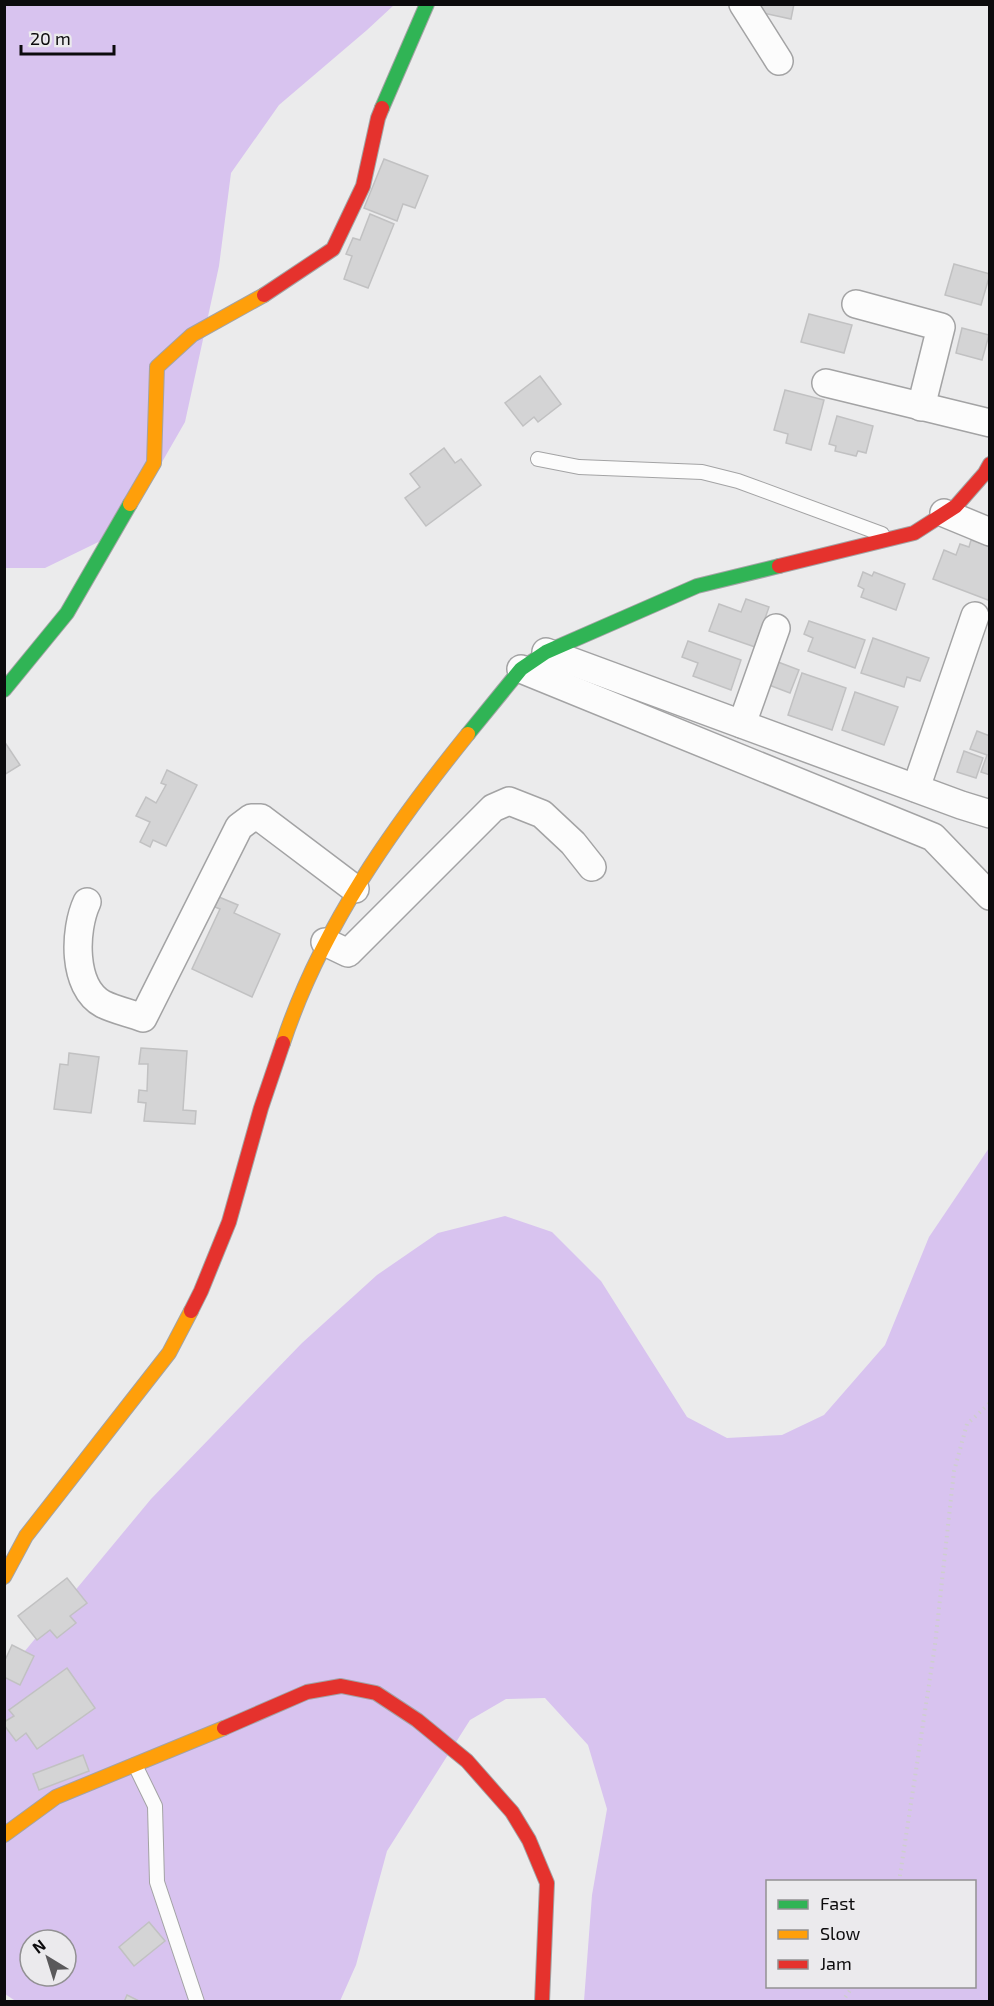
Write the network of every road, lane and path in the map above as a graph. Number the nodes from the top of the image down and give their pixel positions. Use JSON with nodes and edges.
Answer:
{"nodes":[{"id":1,"x":427,"y":4,"type":"edge"},
{"id":2,"x":743,"y":4,"type":"edge"},
{"id":3,"x":779,"y":62,"type":"dead end"},
{"id":4,"x":856,"y":304,"type":"dead end"},
{"id":5,"x":826,"y":383,"type":"dead end"},
{"id":6,"x":921,"y":407,"type":"junction"},
{"id":7,"x":990,"y":423,"type":"edge"},
{"id":8,"x":538,"y":459,"type":"dead end"},
{"id":9,"x":990,"y":464,"type":"edge"},
{"id":10,"x":944,"y":513,"type":"junction"},
{"id":11,"x":990,"y":532,"type":"edge"},
{"id":12,"x":892,"y":538,"type":"junction"},
{"id":13,"x":975,"y":616,"type":"dead end"},
{"id":14,"x":776,"y":628,"type":"dead end"},
{"id":15,"x":546,"y":652,"type":"junction"},
{"id":16,"x":521,"y":669,"type":"junction"},
{"id":17,"x":4,"y":690,"type":"edge"},
{"id":18,"x":742,"y":724,"type":"junction"},
{"id":19,"x":916,"y":788,"type":"junction"},
{"id":20,"x":990,"y":814,"type":"edge"},
{"id":21,"x":592,"y":867,"type":"dead end"},
{"id":22,"x":355,"y":889,"type":"junction"},
{"id":23,"x":990,"y":896,"type":"edge"},
{"id":24,"x":87,"y":902,"type":"dead end"},
{"id":25,"x":325,"y":942,"type":"junction"},
{"id":26,"x":990,"y":1403,"type":"edge"},
{"id":27,"x":14,"y":1538,"type":"edge"},
{"id":28,"x":4,"y":1577,"type":"edge"},
{"id":29,"x":135,"y":1765,"type":"junction"},
{"id":30,"x":4,"y":1835,"type":"edge"},
{"id":31,"x":899,"y":1880,"type":"edge"},
{"id":32,"x":852,"y":1988,"type":"edge"},
{"id":33,"x":197,"y":2001,"type":"edge"},
{"id":34,"x":542,"y":2001,"type":"edge"},
{"id":35,"x":842,"y":2001,"type":"edge"}],
"edges":[{"from":1,"to":17,"type":"street"},
{"from":2,"to":3,"type":"street"},
{"from":4,"to":6,"type":"street"},
{"from":5,"to":6,"type":"street"},
{"from":6,"to":7,"type":"street"},
{"from":8,"to":12,"type":"lane"},
{"from":9,"to":10,"type":"street"},
{"from":10,"to":11,"type":"street"},
{"from":10,"to":12,"type":"street"},
{"from":12,"to":15,"type":"street"},
{"from":13,"to":19,"type":"street"},
{"from":14,"to":18,"type":"street"},
{"from":15,"to":16,"type":"street"},
{"from":15,"to":18,"type":"street"},
{"from":16,"to":22,"type":"street"},
{"from":16,"to":23,"type":"street"},
{"from":18,"to":19,"type":"street"},
{"from":19,"to":20,"type":"street"},
{"from":21,"to":25,"type":"street"},
{"from":22,"to":24,"type":"street"},
{"from":22,"to":25,"type":"street"},
{"from":25,"to":27,"type":"street"},
{"from":26,"to":31,"type":"path"},
{"from":27,"to":28,"type":"street"},
{"from":29,"to":30,"type":"street"},
{"from":29,"to":33,"type":"lane"},
{"from":29,"to":34,"type":"street"},
{"from":32,"to":35,"type":"path"}]}
